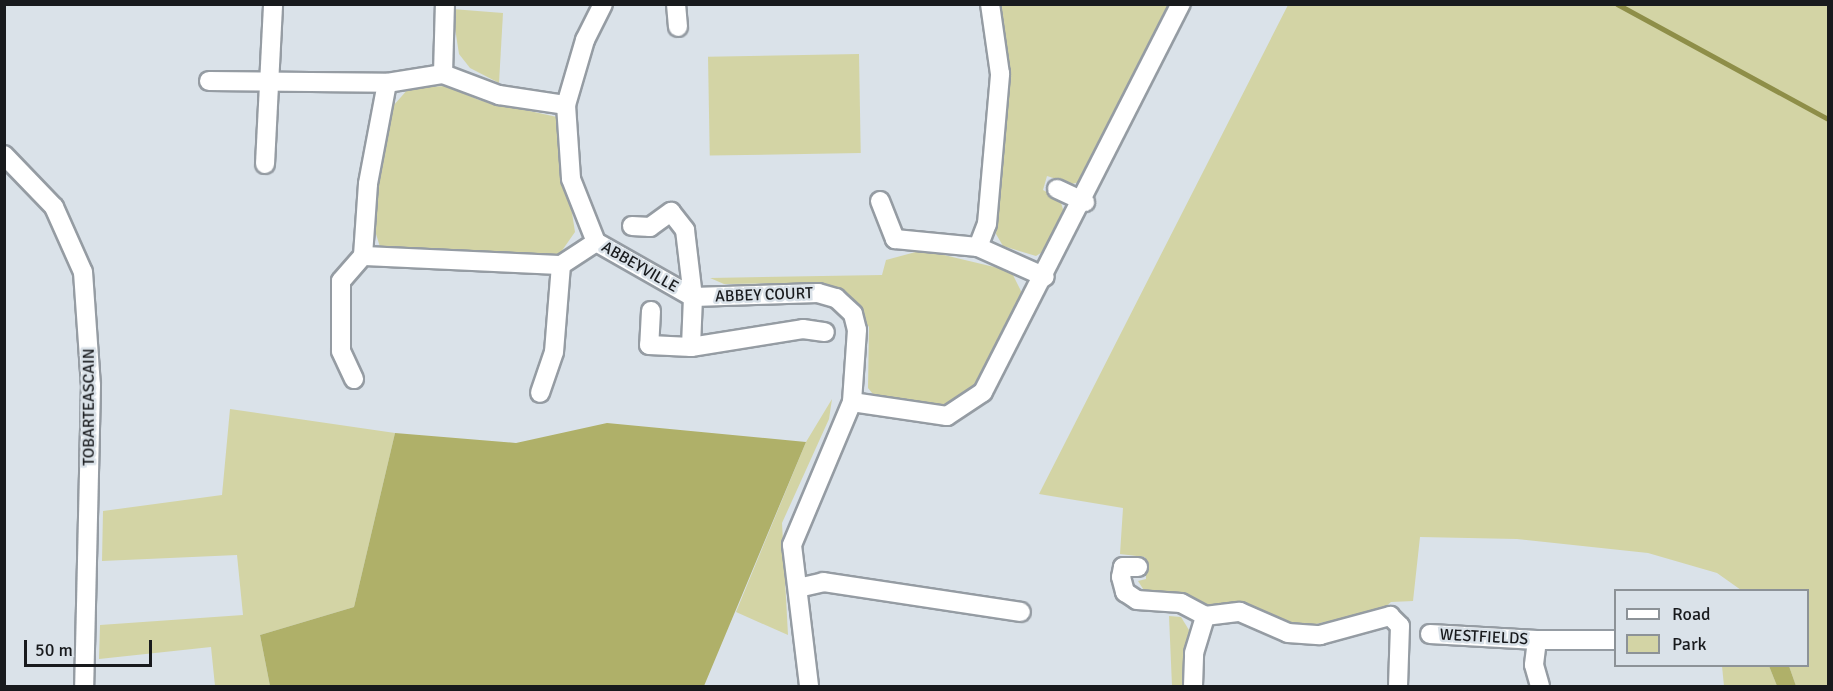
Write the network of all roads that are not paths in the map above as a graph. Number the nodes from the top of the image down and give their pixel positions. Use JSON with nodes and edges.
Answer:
{"nodes":[{"id":1,"x":273,"y":4,"type":"edge"},
{"id":2,"x":445,"y":4,"type":"edge"},
{"id":3,"x":603,"y":4,"type":"edge"},
{"id":4,"x":676,"y":4,"type":"edge"},
{"id":5,"x":990,"y":4,"type":"edge"},
{"id":6,"x":1181,"y":4,"type":"edge"},
{"id":7,"x":678,"y":27,"type":"dead end"},
{"id":8,"x":443,"y":74,"type":"junction"},
{"id":9,"x":272,"y":78,"type":"junction"},
{"id":10,"x":209,"y":81,"type":"dead end"},
{"id":11,"x":387,"y":83,"type":"junction"},
{"id":12,"x":566,"y":105,"type":"junction"},
{"id":13,"x":4,"y":155,"type":"edge"},
{"id":14,"x":265,"y":164,"type":"dead end"},
{"id":15,"x":1057,"y":189,"type":"dead end"},
{"id":16,"x":880,"y":201,"type":"dead end"},
{"id":17,"x":1085,"y":202,"type":"junction"},
{"id":18,"x":632,"y":226,"type":"dead end"},
{"id":19,"x":596,"y":242,"type":"junction"},
{"id":20,"x":978,"y":247,"type":"junction"},
{"id":21,"x":363,"y":256,"type":"junction"},
{"id":22,"x":561,"y":265,"type":"junction"},
{"id":23,"x":1045,"y":278,"type":"junction"},
{"id":24,"x":693,"y":297,"type":"junction"},
{"id":25,"x":651,"y":311,"type":"dead end"},
{"id":26,"x":825,"y":332,"type":"dead end"},
{"id":27,"x":691,"y":347,"type":"junction"},
{"id":28,"x":354,"y":379,"type":"dead end"},
{"id":29,"x":540,"y":393,"type":"dead end"},
{"id":30,"x":852,"y":402,"type":"junction"},
{"id":31,"x":1138,"y":567,"type":"dead end"},
{"id":32,"x":798,"y":588,"type":"junction"},
{"id":33,"x":1021,"y":612,"type":"dead end"},
{"id":34,"x":1204,"y":616,"type":"junction"},
{"id":35,"x":1430,"y":634,"type":"dead end"},
{"id":36,"x":1537,"y":640,"type":"junction"},
{"id":37,"x":1614,"y":640,"type":"edge"},
{"id":38,"x":84,"y":687,"type":"edge"},
{"id":39,"x":809,"y":687,"type":"edge"},
{"id":40,"x":1193,"y":687,"type":"edge"},
{"id":41,"x":1398,"y":687,"type":"edge"},
{"id":42,"x":1540,"y":687,"type":"edge"}],
"edges":[{"from":1,"to":9,"type":"street"},
{"from":2,"to":8,"type":"street"},
{"from":3,"to":12,"type":"street","name":"ABBEYVILLE"},
{"from":4,"to":7,"type":"street"},
{"from":5,"to":20,"type":"street"},
{"from":6,"to":17,"type":"street"},
{"from":8,"to":11,"type":"street"},
{"from":8,"to":12,"type":"street"},
{"from":9,"to":10,"type":"street"},
{"from":9,"to":11,"type":"street"},
{"from":9,"to":14,"type":"street"},
{"from":11,"to":21,"type":"street"},
{"from":12,"to":19,"type":"street","name":"ABBEYVILLE"},
{"from":13,"to":38,"type":"street","name":"TOBARTEASCAIN"},
{"from":15,"to":17,"type":"street"},
{"from":16,"to":20,"type":"street"},
{"from":17,"to":23,"type":"street"},
{"from":18,"to":24,"type":"street","name":"ABBEYVILLE"},
{"from":19,"to":22,"type":"street","name":"ABBEYVILLE"},
{"from":19,"to":24,"type":"street","name":"ABBEYVILLE"},
{"from":20,"to":23,"type":"street"},
{"from":21,"to":22,"type":"street"},
{"from":21,"to":28,"type":"street"},
{"from":22,"to":29,"type":"street"},
{"from":23,"to":30,"type":"street"},
{"from":24,"to":27,"type":"street","name":"ABBEY COURT"},
{"from":24,"to":30,"type":"street","name":"ABBEY COURT"},
{"from":25,"to":27,"type":"street"},
{"from":26,"to":27,"type":"street"},
{"from":30,"to":32,"type":"street","name":"ABBEY COURT"},
{"from":31,"to":34,"type":"street"},
{"from":32,"to":33,"type":"street"},
{"from":32,"to":39,"type":"street","name":"ABBEY COURT"},
{"from":34,"to":40,"type":"street"},
{"from":34,"to":41,"type":"street"},
{"from":35,"to":36,"type":"street","name":"WESTFIELDS"},
{"from":36,"to":37,"type":"street","name":"WESTFIELDS"},
{"from":36,"to":42,"type":"street","name":"WESTFIELDS"}]}
